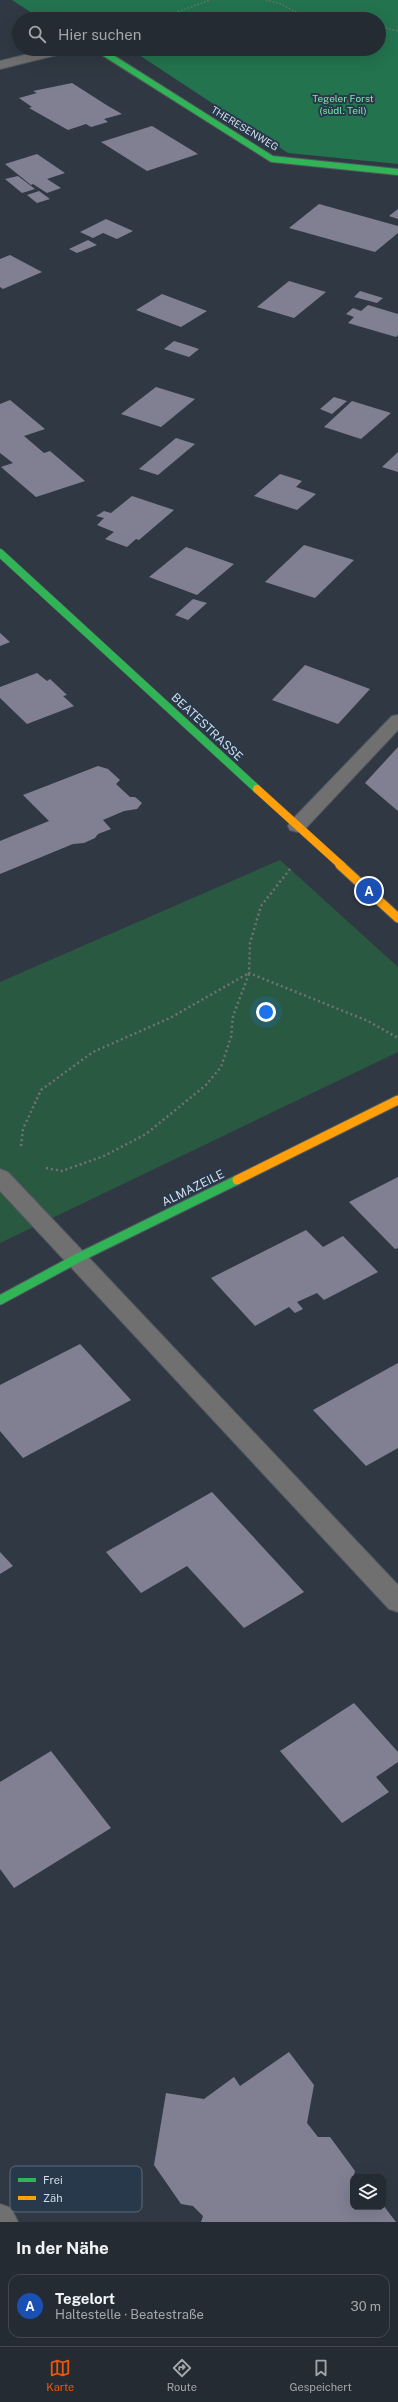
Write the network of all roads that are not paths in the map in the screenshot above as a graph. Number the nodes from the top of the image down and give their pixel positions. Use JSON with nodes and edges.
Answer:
{"nodes":[{"id":1,"x":38,"y":56,"type":"edge"},
{"id":2,"x":109,"y":56,"type":"edge"},
{"id":3,"x":0,"y":66,"type":"edge"},
{"id":4,"x":398,"y":172,"type":"edge"},
{"id":5,"x":0,"y":553,"type":"edge"},
{"id":6,"x":398,"y":720,"type":"edge"},
{"id":7,"x":297,"y":826,"type":"junction"},
{"id":8,"x":398,"y":918,"type":"edge"},
{"id":9,"x":398,"y":1100,"type":"edge"},
{"id":10,"x":0,"y":1177,"type":"edge"},
{"id":11,"x":78,"y":1258,"type":"junction"},
{"id":12,"x":0,"y":1300,"type":"edge"},
{"id":13,"x":398,"y":1602,"type":"edge"},
{"id":14,"x":0,"y":2219,"type":"edge"},
{"id":15,"x":2,"y":2222,"type":"edge"}],
"edges":[{"from":1,"to":3,"type":"street"},
{"from":2,"to":4,"type":"street","name":"THERESENWEG"},
{"from":5,"to":7,"type":"street","name":"BEATESTRASSE"},
{"from":6,"to":7,"type":"lane"},
{"from":7,"to":8,"type":"street","name":"BEATESTRASSE"},
{"from":9,"to":11,"type":"street","name":"ALMAZEILE"},
{"from":10,"to":11,"type":"lane"},
{"from":11,"to":12,"type":"street","name":"ALMAZEILE"},
{"from":11,"to":13,"type":"lane"},
{"from":14,"to":15,"type":"street"}]}
